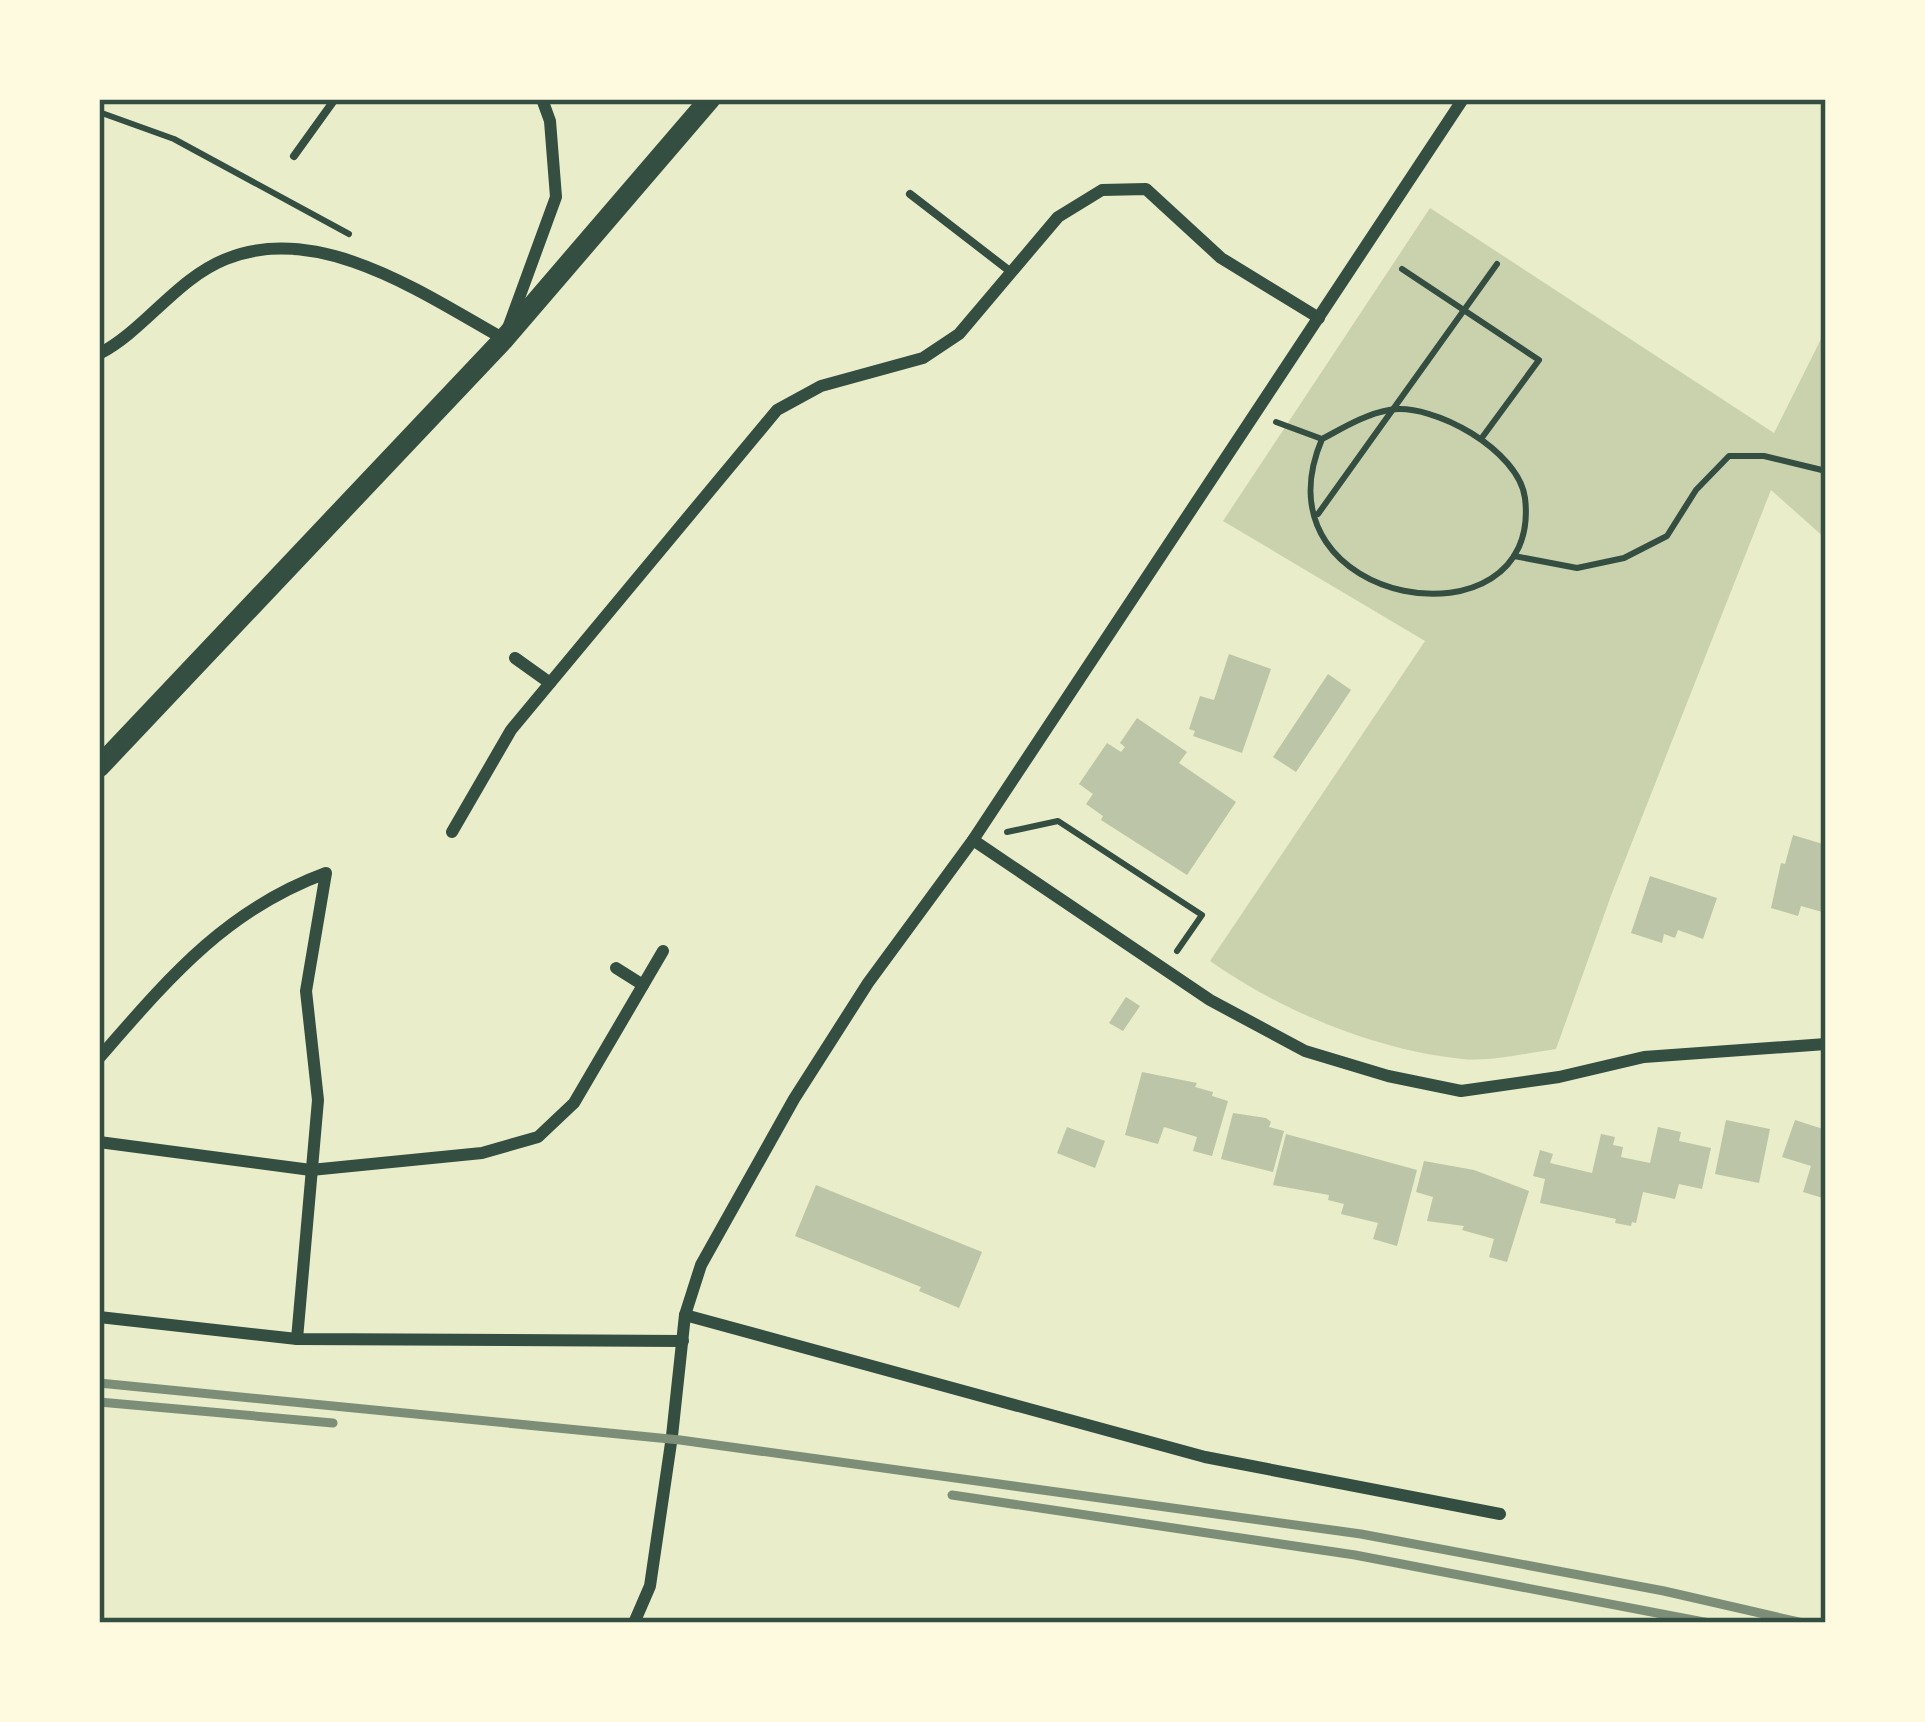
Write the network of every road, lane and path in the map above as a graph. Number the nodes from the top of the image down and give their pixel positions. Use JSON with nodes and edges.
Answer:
{"nodes":[{"id":1,"x":335,"y":99,"type":"edge"},
{"id":2,"x":542,"y":99,"type":"edge"},
{"id":3,"x":710,"y":99,"type":"edge"},
{"id":4,"x":1463,"y":99,"type":"edge"},
{"id":5,"x":99,"y":112,"type":"edge"},
{"id":6,"x":294,"y":156,"type":"dead end"},
{"id":7,"x":910,"y":194,"type":"dead end"},
{"id":8,"x":355,"y":237,"type":"dead end"},
{"id":9,"x":1497,"y":263,"type":"dead end"},
{"id":10,"x":1402,"y":269,"type":"dead end"},
{"id":11,"x":1012,"y":272,"type":"junction"},
{"id":12,"x":1464,"y":310,"type":"junction"},
{"id":13,"x":1319,"y":318,"type":"junction"},
{"id":14,"x":504,"y":339,"type":"junction"},
{"id":15,"x":99,"y":354,"type":"edge"},
{"id":16,"x":1392,"y":409,"type":"junction"},
{"id":17,"x":1256,"y":412,"type":"junction"},
{"id":18,"x":1322,"y":439,"type":"junction"},
{"id":19,"x":1481,"y":440,"type":"junction"},
{"id":20,"x":1826,"y":471,"type":"edge"},
{"id":21,"x":1316,"y":517,"type":"junction"},
{"id":22,"x":1514,"y":556,"type":"junction"},
{"id":23,"x":515,"y":658,"type":"dead end"},
{"id":24,"x":550,"y":683,"type":"junction"},
{"id":25,"x":99,"y":767,"type":"edge"},
{"id":26,"x":452,"y":832,"type":"dead end"},
{"id":27,"x":973,"y":840,"type":"junction"},
{"id":28,"x":663,"y":951,"type":"dead end"},
{"id":29,"x":616,"y":968,"type":"dead end"},
{"id":30,"x":1164,"y":969,"type":"junction"},
{"id":31,"x":643,"y":985,"type":"junction"},
{"id":32,"x":1826,"y":1044,"type":"edge"},
{"id":33,"x":99,"y":1058,"type":"edge"},
{"id":34,"x":99,"y":1142,"type":"edge"},
{"id":35,"x":311,"y":1170,"type":"junction"},
{"id":36,"x":685,"y":1315,"type":"junction"},
{"id":37,"x":99,"y":1317,"type":"edge"},
{"id":38,"x":297,"y":1339,"type":"junction"},
{"id":39,"x":683,"y":1341,"type":"junction"},
{"id":40,"x":1500,"y":1514,"type":"dead end"},
{"id":41,"x":634,"y":1623,"type":"edge"}],
"edges":[{"from":1,"to":6,"type":"lane"},
{"from":2,"to":14,"type":"street"},
{"from":3,"to":14,"type":"main road"},
{"from":4,"to":13,"type":"street"},
{"from":5,"to":8,"type":"path"},
{"from":7,"to":11,"type":"lane"},
{"from":9,"to":12,"type":"path"},
{"from":10,"to":12,"type":"path"},
{"from":11,"to":13,"type":"street"},
{"from":11,"to":24,"type":"street"},
{"from":12,"to":16,"type":"path"},
{"from":12,"to":19,"type":"path"},
{"from":13,"to":17,"type":"street"},
{"from":14,"to":15,"type":"street"},
{"from":14,"to":25,"type":"main road"},
{"from":16,"to":18,"type":"path"},
{"from":16,"to":19,"type":"path"},
{"from":16,"to":21,"type":"path"},
{"from":17,"to":18,"type":"path"},
{"from":17,"to":27,"type":"street"},
{"from":18,"to":21,"type":"path"},
{"from":19,"to":22,"type":"path"},
{"from":20,"to":22,"type":"path"},
{"from":21,"to":22,"type":"path"},
{"from":23,"to":24,"type":"street"},
{"from":24,"to":26,"type":"street"},
{"from":27,"to":30,"type":"street"},
{"from":27,"to":30,"type":"path"},
{"from":27,"to":36,"type":"street"},
{"from":28,"to":31,"type":"street"},
{"from":29,"to":31,"type":"street"},
{"from":30,"to":32,"type":"street"},
{"from":31,"to":35,"type":"street"},
{"from":33,"to":35,"type":"street"},
{"from":34,"to":35,"type":"street"},
{"from":35,"to":38,"type":"street"},
{"from":36,"to":39,"type":"street"},
{"from":36,"to":40,"type":"street"},
{"from":37,"to":38,"type":"street"},
{"from":38,"to":39,"type":"street"},
{"from":39,"to":41,"type":"street"}]}
